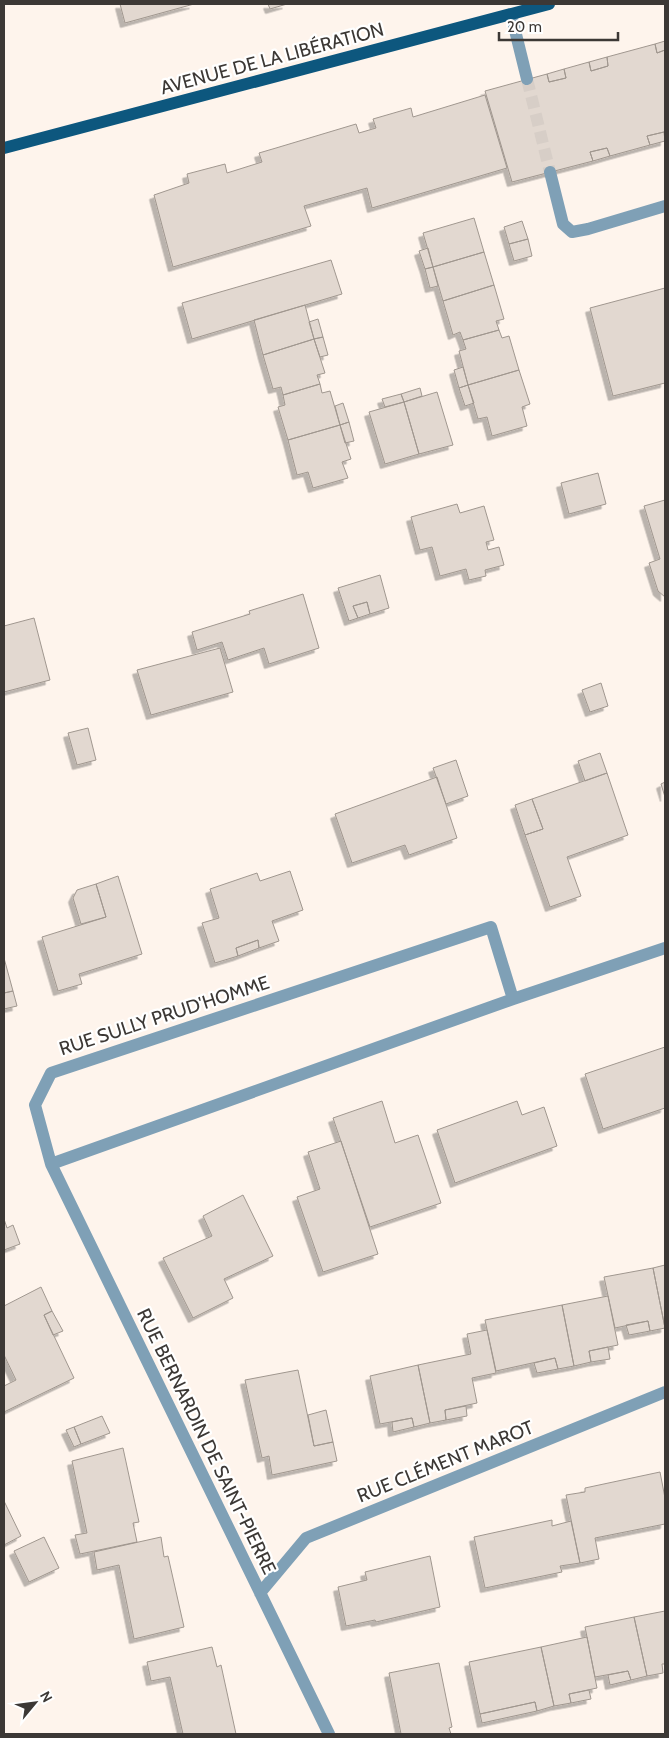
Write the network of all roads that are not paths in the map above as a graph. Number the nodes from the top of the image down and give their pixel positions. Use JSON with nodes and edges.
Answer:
{"nodes":[{"id":1,"x":549,"y":4,"type":"edge"},
{"id":2,"x":511,"y":14,"type":"junction"},
{"id":3,"x":527,"y":79,"type":"tunnel mouth"},
{"id":4,"x":4,"y":148,"type":"edge"},
{"id":5,"x":550,"y":172,"type":"tunnel mouth"},
{"id":6,"x":665,"y":206,"type":"edge"},
{"id":7,"x":665,"y":948,"type":"edge"},
{"id":8,"x":513,"y":999,"type":"junction"},
{"id":9,"x":51,"y":1164,"type":"junction"},
{"id":10,"x":665,"y":1392,"type":"edge"},
{"id":11,"x":260,"y":1592,"type":"junction"},
{"id":12,"x":329,"y":1734,"type":"edge"}],
"edges":[{"from":1,"to":2,"type":"main road","name":"AVENUE DE LA LIBÉRATION"},
{"from":2,"to":3,"type":"street"},
{"from":2,"to":4,"type":"main road","name":"AVENUE DE LA LIBÉRATION"},
{"from":5,"to":6,"type":"street"},
{"from":7,"to":8,"type":"street"},
{"from":8,"to":9,"type":"street"},
{"from":8,"to":9,"type":"street","name":"RUE SULLY PRUD'HOMME"},
{"from":9,"to":11,"type":"street","name":"RUE BERNARDIN DE SAINT-PIERRE"},
{"from":10,"to":11,"type":"street","name":"RUE CLÉMENT MAROT"},
{"from":11,"to":12,"type":"street","name":"RUE BERNARDIN DE SAINT-PIERRE"}]}
